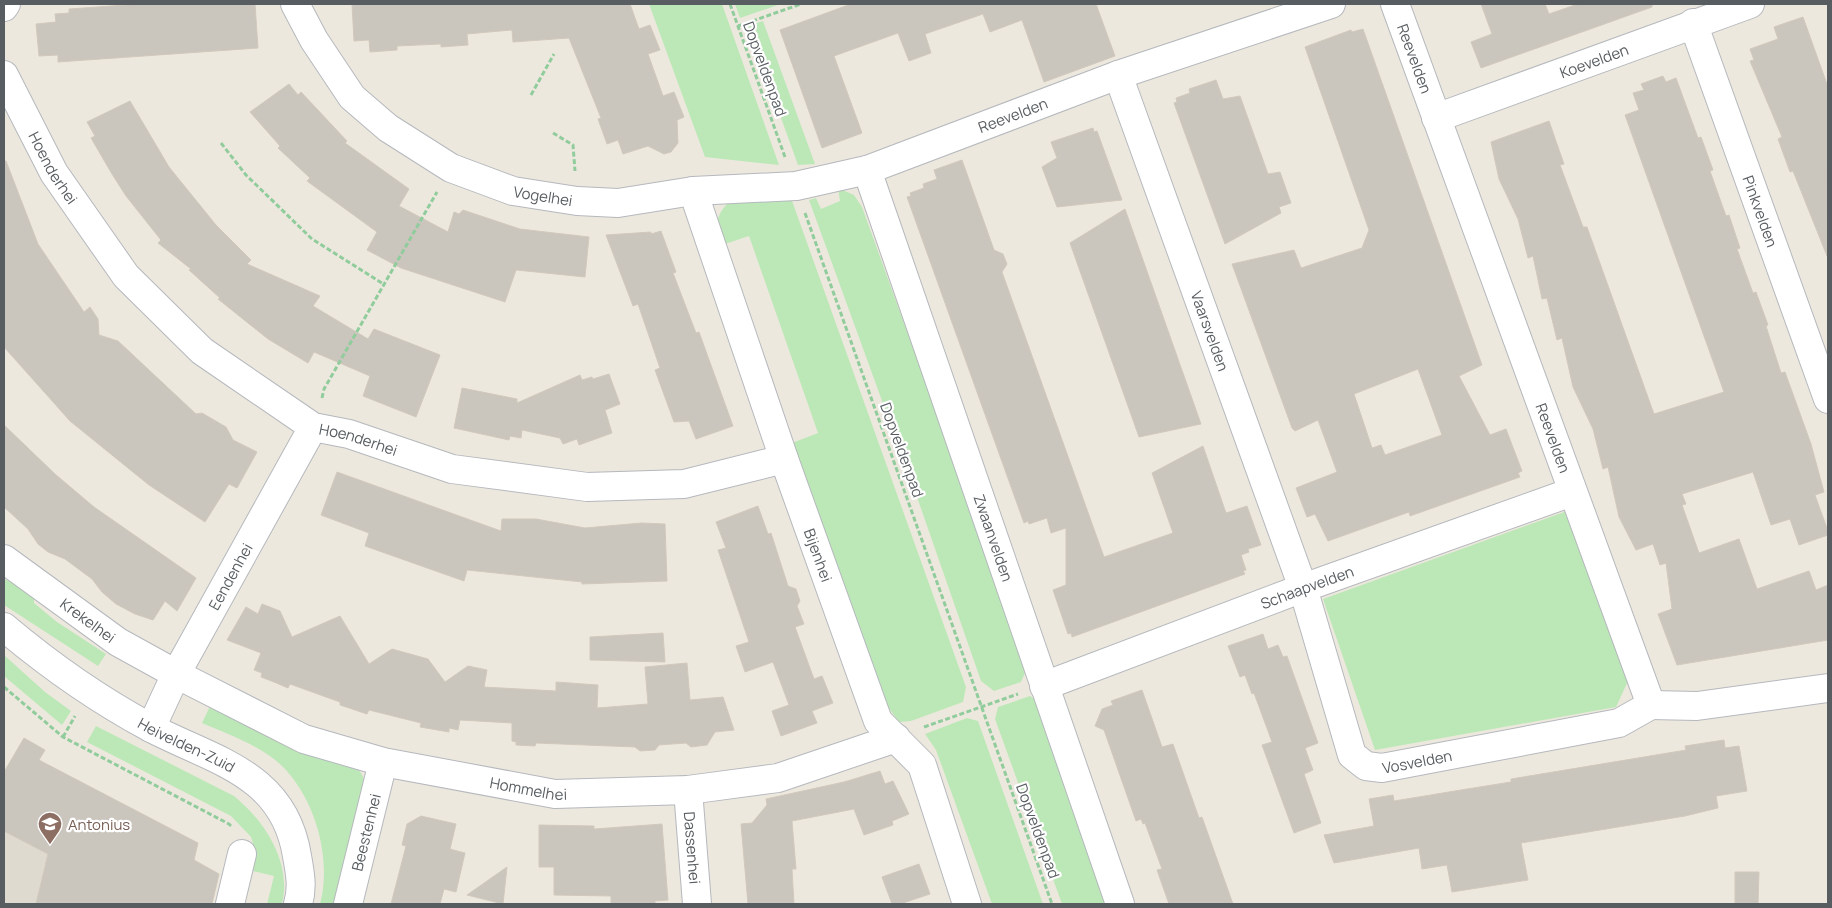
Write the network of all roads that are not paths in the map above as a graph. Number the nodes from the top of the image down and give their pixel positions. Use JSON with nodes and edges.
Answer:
{"nodes":[{"id":1,"x":6,"y":4,"type":"edge"},
{"id":2,"x":295,"y":4,"type":"edge"},
{"id":3,"x":1331,"y":4,"type":"edge"},
{"id":4,"x":1395,"y":4,"type":"edge"},
{"id":5,"x":1750,"y":4,"type":"edge"},
{"id":6,"x":4,"y":7,"type":"edge"},
{"id":7,"x":1693,"y":24,"type":"junction"},
{"id":8,"x":4,"y":75,"type":"edge"},
{"id":9,"x":1118,"y":75,"type":"junction"},
{"id":10,"x":1436,"y":118,"type":"junction"},
{"id":11,"x":867,"y":170,"type":"junction"},
{"id":12,"x":693,"y":191,"type":"junction"},
{"id":13,"x":1828,"y":399,"type":"edge"},
{"id":14,"x":312,"y":428,"type":"junction"},
{"id":15,"x":784,"y":459,"type":"junction"},
{"id":16,"x":1572,"y":492,"type":"junction"},
{"id":17,"x":4,"y":559,"type":"edge"},
{"id":18,"x":1303,"y":588,"type":"junction"},
{"id":19,"x":4,"y":627,"type":"edge"},
{"id":20,"x":176,"y":674,"type":"junction"},
{"id":21,"x":1044,"y":686,"type":"junction"},
{"id":22,"x":1828,"y":688,"type":"edge"},
{"id":23,"x":1650,"y":705,"type":"junction"},
{"id":24,"x":151,"y":728,"type":"junction"},
{"id":25,"x":896,"y":738,"type":"junction"},
{"id":26,"x":383,"y":762,"type":"junction"},
{"id":27,"x":688,"y":790,"type":"junction"},
{"id":28,"x":242,"y":854,"type":"road end"},
{"id":29,"x":230,"y":904,"type":"edge"},
{"id":30,"x":298,"y":904,"type":"edge"},
{"id":31,"x":348,"y":904,"type":"edge"},
{"id":32,"x":697,"y":904,"type":"edge"},
{"id":33,"x":967,"y":904,"type":"edge"},
{"id":34,"x":1120,"y":904,"type":"edge"}],
"edges":[{"from":1,"to":6,"type":"street"},
{"from":2,"to":12,"type":"street","name":"Vogelhei"},
{"from":3,"to":9,"type":"street","name":"Reevelden"},
{"from":4,"to":10,"type":"street","name":"Reevelden"},
{"from":5,"to":7,"type":"street","name":"Koevelden"},
{"from":7,"to":10,"type":"street","name":"Koevelden"},
{"from":7,"to":13,"type":"street","name":"Pinkvelden"},
{"from":8,"to":14,"type":"street","name":"Hoenderhei"},
{"from":9,"to":11,"type":"street","name":"Reevelden"},
{"from":9,"to":18,"type":"street","name":"Vaarsvelden"},
{"from":10,"to":16,"type":"street","name":"Reevelden"},
{"from":11,"to":12,"type":"street","name":"Vogelhei"},
{"from":11,"to":21,"type":"street","name":"Zwaanvelden"},
{"from":12,"to":15,"type":"street","name":"Bijenhei"},
{"from":14,"to":15,"type":"street","name":"Hoenderhei"},
{"from":14,"to":20,"type":"street","name":"Eendenhei"},
{"from":15,"to":25,"type":"street","name":"Bijenhei"},
{"from":16,"to":18,"type":"street","name":"Schaapvelden"},
{"from":16,"to":23,"type":"street","name":"Reevelden"},
{"from":17,"to":20,"type":"street","name":"Krekelhei"},
{"from":18,"to":21,"type":"street","name":"Schaapvelden"},
{"from":18,"to":23,"type":"street","name":"Vosvelden"},
{"from":19,"to":24,"type":"street","name":"Heivelden-Zuid"},
{"from":20,"to":24,"type":"street","name":"Eendenhei"},
{"from":20,"to":26,"type":"street","name":"Hommelhei"},
{"from":21,"to":34,"type":"street","name":"Zwaanvelden"},
{"from":22,"to":23,"type":"street"},
{"from":24,"to":30,"type":"street","name":"Heivelden-Zuid"},
{"from":25,"to":27,"type":"street","name":"Hommelhei"},
{"from":25,"to":33,"type":"street","name":"Bijenhei"},
{"from":26,"to":27,"type":"street","name":"Hommelhei"},
{"from":26,"to":31,"type":"street","name":"Beestenhei"},
{"from":27,"to":32,"type":"street","name":"Dassenhei"},
{"from":28,"to":29,"type":"street"}]}
